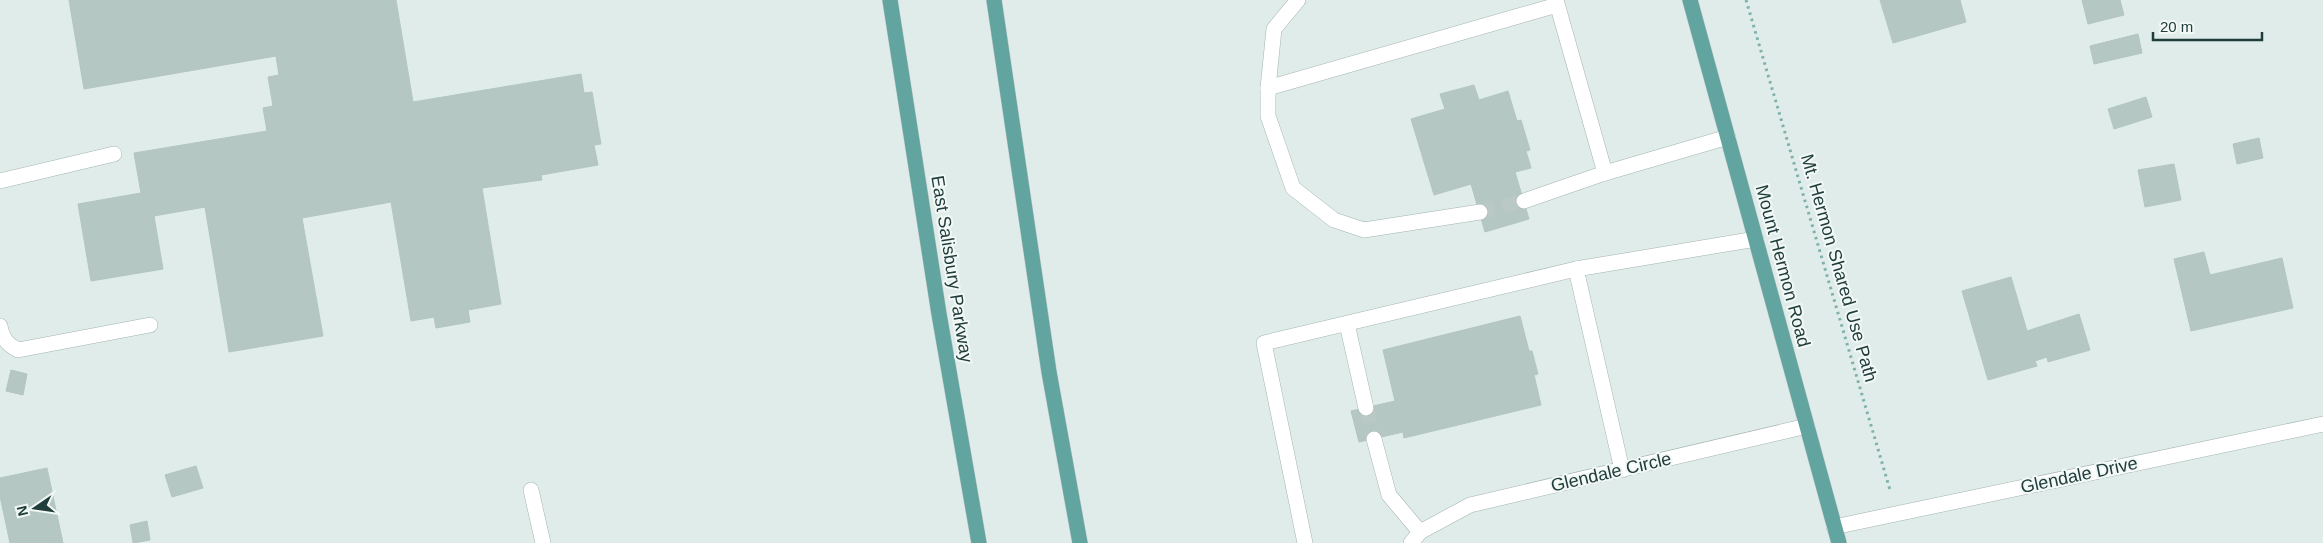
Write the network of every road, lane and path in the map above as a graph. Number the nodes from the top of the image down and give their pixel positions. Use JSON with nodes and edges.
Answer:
{"nodes":[{"id":1,"x":890,"y":0,"type":"edge"},
{"id":2,"x":994,"y":0,"type":"edge"},
{"id":3,"x":1005,"y":0,"type":"edge"},
{"id":4,"x":1298,"y":0,"type":"edge"},
{"id":5,"x":1690,"y":0,"type":"edge"},
{"id":6,"x":1746,"y":0,"type":"edge"},
{"id":7,"x":1557,"y":3,"type":"edge"},
{"id":8,"x":999,"y":44,"type":"junction"},
{"id":9,"x":1268,"y":88,"type":"junction"},
{"id":10,"x":1728,"y":137,"type":"junction"},
{"id":11,"x":114,"y":154,"type":"dead end"},
{"id":12,"x":1605,"y":173,"type":"junction"},
{"id":13,"x":0,"y":182,"type":"edge"},
{"id":14,"x":1524,"y":201,"type":"tunnel mouth"},
{"id":15,"x":1480,"y":212,"type":"tunnel mouth"},
{"id":16,"x":1756,"y":239,"type":"junction"},
{"id":17,"x":1576,"y":269,"type":"junction"},
{"id":18,"x":1347,"y":324,"type":"junction"},
{"id":19,"x":150,"y":325,"type":"dead end"},
{"id":20,"x":0,"y":326,"type":"edge"},
{"id":21,"x":1366,"y":408,"type":"tunnel mouth"},
{"id":22,"x":2323,"y":424,"type":"edge"},
{"id":23,"x":1807,"y":426,"type":"junction"},
{"id":24,"x":1374,"y":439,"type":"tunnel mouth"},
{"id":25,"x":1622,"y":470,"type":"junction"},
{"id":26,"x":531,"y":490,"type":"dead end"},
{"id":27,"x":1897,"y":514,"type":"junction"},
{"id":28,"x":1834,"y":527,"type":"junction"},
{"id":29,"x":1416,"y":538,"type":"edge"},
{"id":30,"x":542,"y":543,"type":"edge"},
{"id":31,"x":979,"y":543,"type":"edge"},
{"id":32,"x":1080,"y":543,"type":"edge"},
{"id":33,"x":1305,"y":543,"type":"edge"},
{"id":34,"x":1839,"y":543,"type":"edge"}],
"edges":[{"from":1,"to":31,"type":"main road","name":"East Salisbury Parkway"},
{"from":2,"to":8,"type":"main road"},
{"from":3,"to":8,"type":"main road"},
{"from":4,"to":9,"type":"street"},
{"from":5,"to":10,"type":"main road","name":"Mount Hermon Road"},
{"from":6,"to":27,"type":"path","name":"Mt. Hermon Shared Use Path"},
{"from":7,"to":9,"type":"street"},
{"from":7,"to":12,"type":"street"},
{"from":8,"to":32,"type":"main road"},
{"from":9,"to":15,"type":"street"},
{"from":10,"to":12,"type":"street"},
{"from":10,"to":16,"type":"main road","name":"Mount Hermon Road"},
{"from":11,"to":13,"type":"street"},
{"from":12,"to":14,"type":"street"},
{"from":16,"to":17,"type":"street"},
{"from":16,"to":23,"type":"main road","name":"Mount Hermon Road"},
{"from":17,"to":18,"type":"street"},
{"from":17,"to":25,"type":"street"},
{"from":18,"to":21,"type":"street"},
{"from":18,"to":33,"type":"street"},
{"from":19,"to":20,"type":"street"},
{"from":22,"to":27,"type":"street","name":"Glendale Drive"},
{"from":23,"to":25,"type":"street","name":"Glendale Circle"},
{"from":23,"to":28,"type":"main road","name":"Mount Hermon Road"},
{"from":24,"to":29,"type":"street"},
{"from":25,"to":29,"type":"street","name":"Glendale Circle"},
{"from":26,"to":30,"type":"street"},
{"from":27,"to":28,"type":"street","name":"Glendale Drive"},
{"from":28,"to":34,"type":"main road","name":"Mount Hermon Road"}]}
